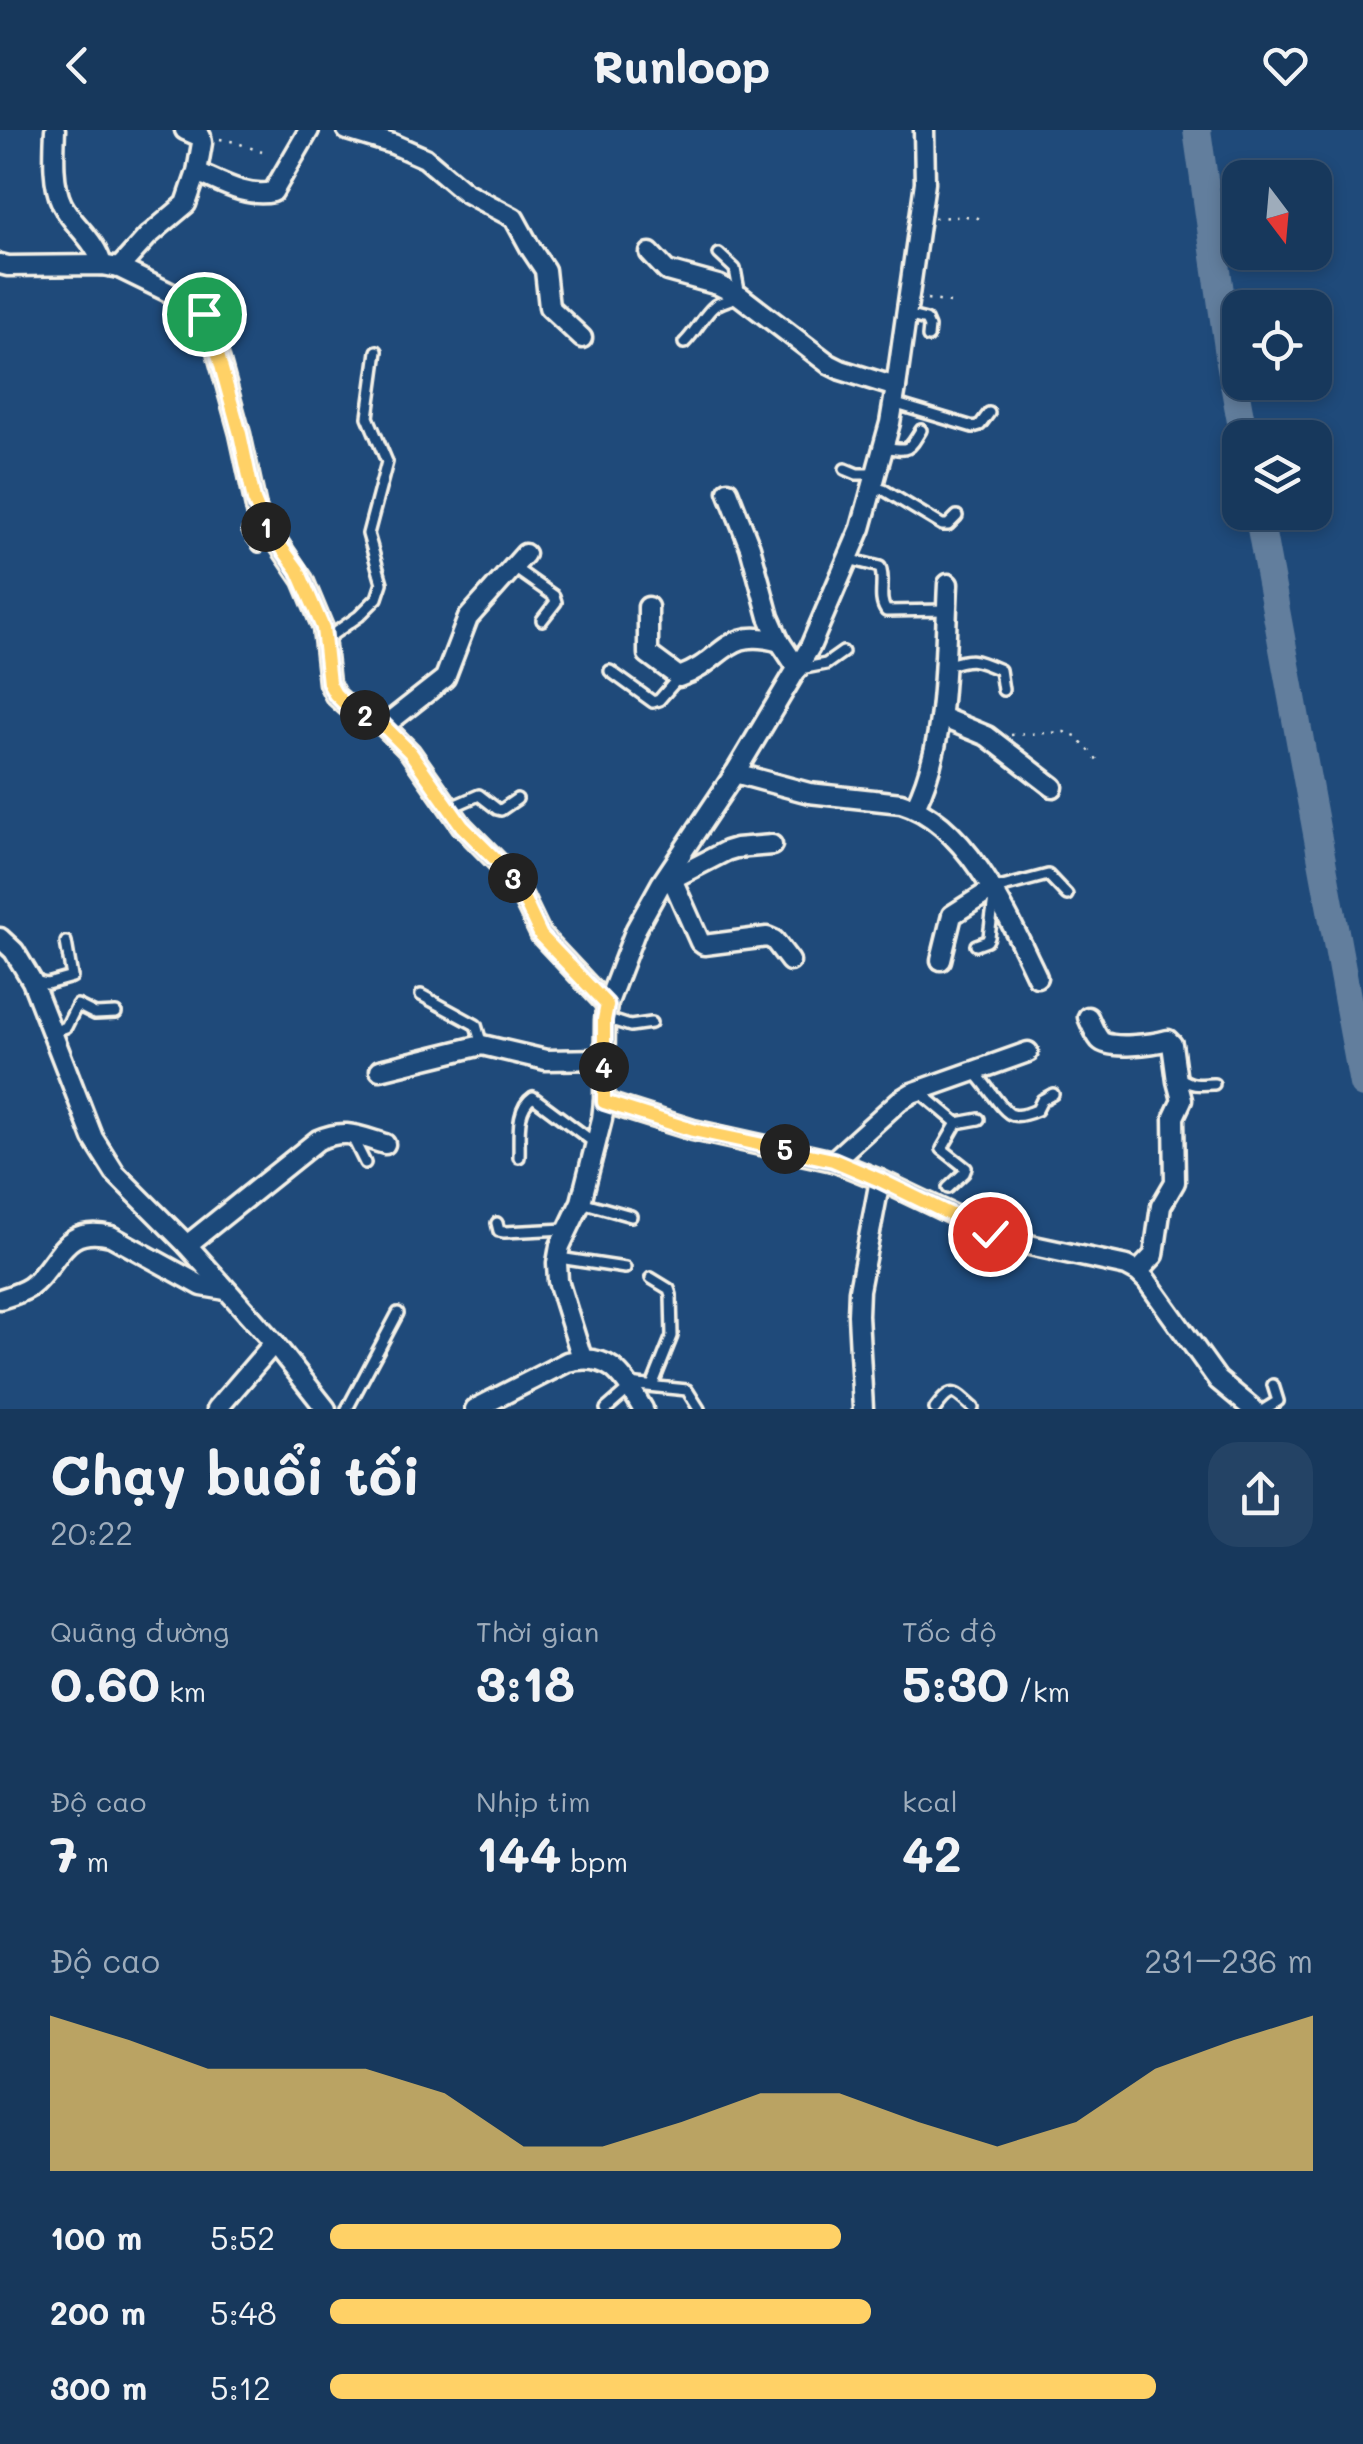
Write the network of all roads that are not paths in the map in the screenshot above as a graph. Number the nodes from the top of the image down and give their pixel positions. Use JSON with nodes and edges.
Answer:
{"nodes":[{"id":1,"x":55,"y":130,"type":"edge"},
{"id":2,"x":309,"y":130,"type":"edge"},
{"id":3,"x":347,"y":130,"type":"edge"},
{"id":4,"x":924,"y":130,"type":"edge"},
{"id":5,"x":193,"y":133,"type":"edge"},
{"id":6,"x":395,"y":137,"type":"edge"},
{"id":7,"x":197,"y":172,"type":"junction"},
{"id":8,"x":650,"y":253,"type":"dead end"},
{"id":9,"x":719,"y":254,"type":"dead end"},
{"id":10,"x":0,"y":264,"type":"edge"},
{"id":11,"x":111,"y":267,"type":"junction"},
{"id":12,"x":740,"y":296,"type":"junction"},
{"id":13,"x":906,"y":316,"type":"junction"},
{"id":14,"x":928,"y":337,"type":"dead end"},
{"id":15,"x":582,"y":338,"type":"dead end"},
{"id":16,"x":684,"y":343,"type":"dead end"},
{"id":17,"x":377,"y":351,"type":"dead end"},
{"id":18,"x":895,"y":395,"type":"junction"},
{"id":19,"x":989,"y":412,"type":"dead end"},
{"id":20,"x":920,"y":430,"type":"dead end"},
{"id":21,"x":884,"y":446,"type":"junction"},
{"id":22,"x":845,"y":469,"type":"dead end"},
{"id":23,"x":875,"y":480,"type":"junction"},
{"id":24,"x":728,"y":490,"type":"dead end"},
{"id":25,"x":957,"y":516,"type":"dead end"},
{"id":26,"x":260,"y":518,"type":"junction"},
{"id":27,"x":260,"y":546,"type":"dead end"},
{"id":28,"x":848,"y":558,"type":"junction"},
{"id":29,"x":519,"y":560,"type":"joint"},
{"id":30,"x":948,"y":584,"type":"dead end"},
{"id":31,"x":648,"y":607,"type":"dead end"},
{"id":32,"x":946,"y":610,"type":"junction"},
{"id":33,"x":542,"y":620,"type":"dead end"},
{"id":34,"x":326,"y":639,"type":"junction"},
{"id":35,"x":780,"y":642,"type":"junction"},
{"id":36,"x":843,"y":652,"type":"dead end"},
{"id":37,"x":943,"y":667,"type":"junction"},
{"id":38,"x":798,"y":669,"type":"junction"},
{"id":39,"x":610,"y":671,"type":"dead end"},
{"id":40,"x":679,"y":677,"type":"junction"},
{"id":41,"x":1003,"y":690,"type":"dead end"},
{"id":42,"x":940,"y":717,"type":"junction"},
{"id":43,"x":384,"y":726,"type":"junction"},
{"id":44,"x":735,"y":773,"type":"junction"},
{"id":45,"x":1054,"y":786,"type":"dead end"},
{"id":46,"x":517,"y":799,"type":"dead end"},
{"id":47,"x":915,"y":807,"type":"junction"},
{"id":48,"x":449,"y":808,"type":"junction"},
{"id":49,"x":772,"y":845,"type":"dead end"},
{"id":50,"x":667,"y":882,"type":"junction"},
{"id":51,"x":993,"y":893,"type":"junction"},
{"id":52,"x":1067,"y":895,"type":"dead end"},
{"id":53,"x":0,"y":938,"type":"edge"},
{"id":54,"x":66,"y":942,"type":"dead end"},
{"id":55,"x":976,"y":944,"type":"dead end"},
{"id":56,"x":7,"y":954,"type":"edge"},
{"id":57,"x":790,"y":960,"type":"dead end"},
{"id":58,"x":941,"y":960,"type":"dead end"},
{"id":59,"x":1037,"y":977,"type":"dead end"},
{"id":60,"x":32,"y":981,"type":"junction"},
{"id":61,"x":421,"y":995,"type":"dead end"},
{"id":62,"x":606,"y":1011,"type":"junction"},
{"id":63,"x":116,"y":1013,"type":"dead end"},
{"id":64,"x":1088,"y":1017,"type":"dead end"},
{"id":65,"x":651,"y":1023,"type":"dead end"},
{"id":66,"x":52,"y":1032,"type":"junction"},
{"id":67,"x":482,"y":1045,"type":"junction"},
{"id":68,"x":1028,"y":1052,"type":"dead end"},
{"id":69,"x":604,"y":1059,"type":"junction"},
{"id":70,"x":380,"y":1070,"type":"dead end"},
{"id":71,"x":972,"y":1071,"type":"junction"},
{"id":72,"x":1176,"y":1074,"type":"junction"},
{"id":73,"x":1214,"y":1084,"type":"dead end"},
{"id":74,"x":918,"y":1090,"type":"junction"},
{"id":75,"x":1053,"y":1094,"type":"dead end"},
{"id":76,"x":604,"y":1102,"type":"junction"},
{"id":77,"x":979,"y":1119,"type":"dead end"},
{"id":78,"x":957,"y":1122,"type":"junction"},
{"id":79,"x":350,"y":1133,"type":"junction"},
{"id":80,"x":384,"y":1144,"type":"dead end"},
{"id":81,"x":596,"y":1144,"type":"junction"},
{"id":82,"x":520,"y":1157,"type":"dead end"},
{"id":83,"x":833,"y":1160,"type":"junction"},
{"id":84,"x":365,"y":1162,"type":"dead end"},
{"id":85,"x":880,"y":1180,"type":"junction"},
{"id":86,"x":948,"y":1188,"type":"dead end"},
{"id":87,"x":581,"y":1202,"type":"junction"},
{"id":88,"x":632,"y":1216,"type":"dead end"},
{"id":89,"x":497,"y":1223,"type":"dead end"},
{"id":90,"x":568,"y":1228,"type":"junction"},
{"id":91,"x":188,"y":1245,"type":"junction"},
{"id":92,"x":558,"y":1258,"type":"junction"},
{"id":93,"x":626,"y":1268,"type":"dead end"},
{"id":94,"x":1138,"y":1272,"type":"junction"},
{"id":95,"x":651,"y":1278,"type":"dead end"},
{"id":96,"x":226,"y":1290,"type":"junction"},
{"id":97,"x":0,"y":1299,"type":"edge"},
{"id":98,"x":398,"y":1313,"type":"dead end"},
{"id":99,"x":274,"y":1342,"type":"junction"},
{"id":100,"x":582,"y":1358,"type":"junction"},
{"id":101,"x":1273,"y":1385,"type":"dead end"},
{"id":102,"x":629,"y":1386,"type":"junction"},
{"id":103,"x":652,"y":1386,"type":"junction"},
{"id":104,"x":973,"y":1408,"type":"edge"},
{"id":105,"x":217,"y":1409,"type":"edge"},
{"id":106,"x":326,"y":1409,"type":"edge"},
{"id":107,"x":347,"y":1409,"type":"edge"},
{"id":108,"x":476,"y":1409,"type":"edge"},
{"id":109,"x":606,"y":1409,"type":"edge"},
{"id":110,"x":644,"y":1409,"type":"edge"},
{"id":111,"x":699,"y":1409,"type":"edge"},
{"id":112,"x":863,"y":1409,"type":"edge"},
{"id":113,"x":935,"y":1409,"type":"edge"},
{"id":114,"x":1253,"y":1409,"type":"edge"},
{"id":115,"x":1265,"y":1409,"type":"edge"}],
"edges":[{"from":1,"to":11,"type":"street"},
{"from":2,"to":7,"type":"street"},
{"from":3,"to":6,"type":"street"},
{"from":4,"to":13,"type":"street"},
{"from":5,"to":7,"type":"street"},
{"from":6,"to":15,"type":"street"},
{"from":7,"to":11,"type":"street"},
{"from":8,"to":12,"type":"street"},
{"from":9,"to":12,"type":"lane"},
{"from":10,"to":11,"type":"street"},
{"from":11,"to":26,"type":"street"},
{"from":12,"to":16,"type":"lane"},
{"from":12,"to":18,"type":"street"},
{"from":13,"to":14,"type":"lane"},
{"from":13,"to":18,"type":"street"},
{"from":17,"to":34,"type":"lane"},
{"from":18,"to":19,"type":"lane"},
{"from":18,"to":21,"type":"street"},
{"from":20,"to":21,"type":"lane"},
{"from":21,"to":23,"type":"street"},
{"from":22,"to":23,"type":"lane"},
{"from":23,"to":25,"type":"lane"},
{"from":23,"to":28,"type":"street"},
{"from":24,"to":35,"type":"street"},
{"from":26,"to":27,"type":"lane"},
{"from":26,"to":34,"type":"street"},
{"from":28,"to":32,"type":"lane"},
{"from":28,"to":38,"type":"street"},
{"from":29,"to":33,"type":"lane"},
{"from":29,"to":43,"type":"street"},
{"from":30,"to":32,"type":"street"},
{"from":31,"to":40,"type":"street"},
{"from":32,"to":37,"type":"street"},
{"from":34,"to":43,"type":"street"},
{"from":35,"to":38,"type":"street"},
{"from":35,"to":40,"type":"street"},
{"from":36,"to":38,"type":"lane"},
{"from":37,"to":41,"type":"lane"},
{"from":37,"to":42,"type":"street"},
{"from":38,"to":44,"type":"street"},
{"from":39,"to":40,"type":"lane"},
{"from":42,"to":45,"type":"street"},
{"from":42,"to":47,"type":"street"},
{"from":43,"to":48,"type":"street"},
{"from":44,"to":47,"type":"street"},
{"from":44,"to":50,"type":"street"},
{"from":46,"to":48,"type":"lane"},
{"from":47,"to":51,"type":"street"},
{"from":48,"to":62,"type":"street"},
{"from":49,"to":50,"type":"street"},
{"from":50,"to":57,"type":"street"},
{"from":50,"to":62,"type":"street"},
{"from":51,"to":52,"type":"lane"},
{"from":51,"to":55,"type":"lane"},
{"from":51,"to":58,"type":"street"},
{"from":51,"to":59,"type":"street"},
{"from":53,"to":56,"type":"street"},
{"from":54,"to":60,"type":"lane"},
{"from":56,"to":60,"type":"street"},
{"from":60,"to":66,"type":"street"},
{"from":61,"to":67,"type":"lane"},
{"from":62,"to":65,"type":"lane"},
{"from":62,"to":69,"type":"street"},
{"from":63,"to":66,"type":"lane"},
{"from":64,"to":72,"type":"street"},
{"from":66,"to":91,"type":"street"},
{"from":67,"to":69,"type":"street"},
{"from":67,"to":70,"type":"street"},
{"from":68,"to":71,"type":"street"},
{"from":69,"to":76,"type":"street"},
{"from":71,"to":74,"type":"street"},
{"from":71,"to":75,"type":"lane"},
{"from":72,"to":73,"type":"lane"},
{"from":72,"to":94,"type":"street"},
{"from":74,"to":78,"type":"lane"},
{"from":74,"to":83,"type":"street"},
{"from":76,"to":81,"type":"street"},
{"from":76,"to":83,"type":"street"},
{"from":77,"to":78,"type":"lane"},
{"from":78,"to":86,"type":"lane"},
{"from":79,"to":80,"type":"street"},
{"from":79,"to":84,"type":"lane"},
{"from":79,"to":91,"type":"street"},
{"from":81,"to":82,"type":"lane"},
{"from":81,"to":87,"type":"street"},
{"from":83,"to":85,"type":"street"},
{"from":85,"to":94,"type":"street"},
{"from":85,"to":112,"type":"street"},
{"from":87,"to":88,"type":"lane"},
{"from":87,"to":90,"type":"street"},
{"from":89,"to":90,"type":"lane"},
{"from":90,"to":92,"type":"street"},
{"from":91,"to":96,"type":"street"},
{"from":92,"to":93,"type":"lane"},
{"from":92,"to":100,"type":"street"},
{"from":94,"to":114,"type":"street"},
{"from":95,"to":103,"type":"lane"},
{"from":96,"to":97,"type":"street"},
{"from":96,"to":99,"type":"street"},
{"from":98,"to":107,"type":"lane"},
{"from":99,"to":105,"type":"street"},
{"from":99,"to":106,"type":"street"},
{"from":100,"to":102,"type":"street"},
{"from":100,"to":108,"type":"street"},
{"from":101,"to":115,"type":"lane"},
{"from":102,"to":103,"type":"lane"},
{"from":102,"to":109,"type":"lane"},
{"from":102,"to":110,"type":"street"},
{"from":103,"to":111,"type":"lane"},
{"from":104,"to":113,"type":"lane"}]}
